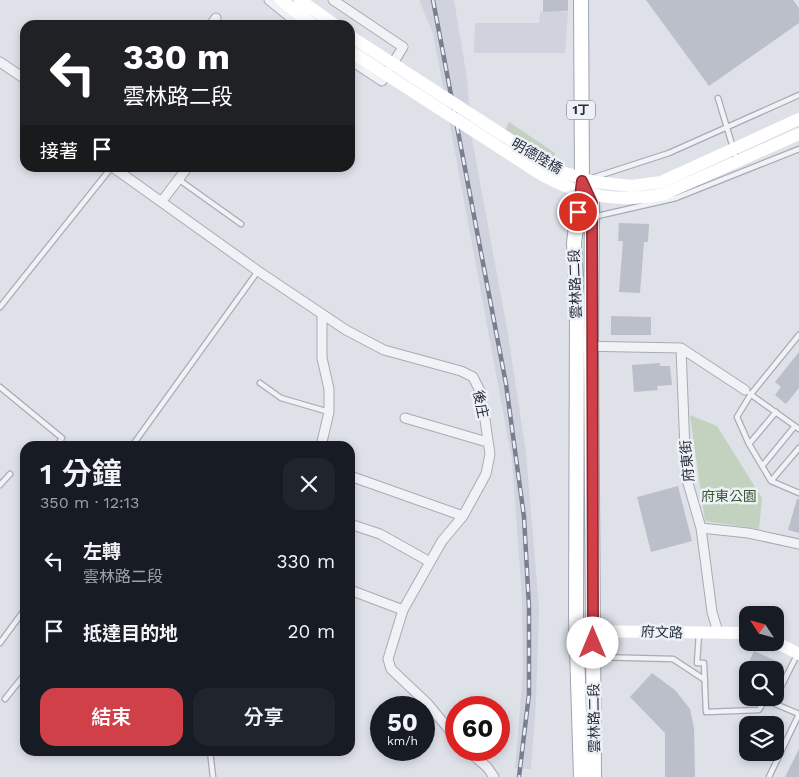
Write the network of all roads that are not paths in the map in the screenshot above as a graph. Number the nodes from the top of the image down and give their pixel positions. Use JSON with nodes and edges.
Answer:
{"nodes":[{"id":1,"x":269,"y":0,"type":"edge"},
{"id":2,"x":281,"y":0,"type":"edge"},
{"id":3,"x":300,"y":0,"type":"edge"},
{"id":4,"x":333,"y":0,"type":"edge"},
{"id":5,"x":582,"y":0,"type":"edge"},
{"id":6,"x":291,"y":20,"type":"edge"},
{"id":7,"x":307,"y":20,"type":"edge"},
{"id":8,"x":328,"y":20,"type":"edge"},
{"id":9,"x":355,"y":39,"type":"edge"},
{"id":10,"x":355,"y":54,"type":"edge"},
{"id":11,"x":0,"y":62,"type":"edge"},
{"id":12,"x":355,"y":63,"type":"edge"},
{"id":13,"x":20,"y":76,"type":"edge"},
{"id":14,"x":799,"y":94,"type":"edge"},
{"id":15,"x":718,"y":98,"type":"dead end"},
{"id":16,"x":799,"y":119,"type":"edge"},
{"id":17,"x":727,"y":126,"type":"junction"},
{"id":18,"x":799,"y":134,"type":"edge"},
{"id":19,"x":799,"y":149,"type":"edge"},
{"id":20,"x":109,"y":172,"type":"edge"},
{"id":21,"x":118,"y":172,"type":"edge"},
{"id":22,"x":183,"y":172,"type":"edge"},
{"id":23,"x":740,"y":172,"type":"junction"},
{"id":24,"x":178,"y":179,"type":"junction"},
{"id":25,"x":582,"y":181,"type":"junction"},
{"id":26,"x":162,"y":201,"type":"junction"},
{"id":27,"x":592,"y":217,"type":"junction"},
{"id":28,"x":240,"y":224,"type":"dead end"},
{"id":29,"x":258,"y":271,"type":"junction"},
{"id":30,"x":0,"y":307,"type":"edge"},
{"id":31,"x":322,"y":315,"type":"junction"},
{"id":32,"x":799,"y":334,"type":"edge"},
{"id":33,"x":576,"y":346,"type":"junction"},
{"id":34,"x":591,"y":346,"type":"junction"},
{"id":35,"x":681,"y":348,"type":"junction"},
{"id":36,"x":260,"y":383,"type":"dead end"},
{"id":37,"x":0,"y":387,"type":"edge"},
{"id":38,"x":748,"y":392,"type":"junction"},
{"id":39,"x":329,"y":412,"type":"junction"},
{"id":40,"x":776,"y":412,"type":"junction"},
{"id":41,"x":405,"y":418,"type":"dead end"},
{"id":42,"x":797,"y":428,"type":"edge"},
{"id":43,"x":60,"y":441,"type":"edge"},
{"id":44,"x":136,"y":441,"type":"edge"},
{"id":45,"x":321,"y":441,"type":"edge"},
{"id":46,"x":487,"y":442,"type":"junction"},
{"id":47,"x":749,"y":444,"type":"junction"},
{"id":48,"x":799,"y":448,"type":"edge"},
{"id":49,"x":763,"y":465,"type":"junction"},
{"id":50,"x":10,"y":474,"type":"dead end"},
{"id":51,"x":355,"y":478,"type":"edge"},
{"id":52,"x":771,"y":481,"type":"junction"},
{"id":53,"x":0,"y":485,"type":"edge"},
{"id":54,"x":799,"y":493,"type":"edge"},
{"id":55,"x":463,"y":516,"type":"junction"},
{"id":56,"x":355,"y":526,"type":"edge"},
{"id":57,"x":701,"y":528,"type":"junction"},
{"id":58,"x":799,"y":544,"type":"edge"},
{"id":59,"x":430,"y":562,"type":"junction"},
{"id":60,"x":355,"y":592,"type":"edge"},
{"id":61,"x":403,"y":610,"type":"junction"},
{"id":62,"x":20,"y":616,"type":"edge"},
{"id":63,"x":592,"y":630,"type":"junction"},
{"id":64,"x":577,"y":631,"type":"junction"},
{"id":65,"x":718,"y":632,"type":"junction"},
{"id":66,"x":739,"y":632,"type":"edge"},
{"id":67,"x":699,"y":633,"type":"junction"},
{"id":68,"x":0,"y":643,"type":"edge"},
{"id":69,"x":784,"y":647,"type":"edge"},
{"id":70,"x":798,"y":654,"type":"edge"},
{"id":71,"x":577,"y":656,"type":"junction"},
{"id":72,"x":593,"y":657,"type":"junction"},
{"id":73,"x":20,"y":680,"type":"edge"},
{"id":74,"x":705,"y":680,"type":"junction"},
{"id":75,"x":784,"y":681,"type":"edge"},
{"id":76,"x":5,"y":699,"type":"dead end"},
{"id":77,"x":761,"y":706,"type":"edge"},
{"id":78,"x":780,"y":706,"type":"edge"},
{"id":79,"x":799,"y":714,"type":"edge"},
{"id":80,"x":445,"y":725,"type":"edge"},
{"id":81,"x":211,"y":756,"type":"edge"},
{"id":82,"x":480,"y":761,"type":"edge"},
{"id":83,"x":213,"y":777,"type":"edge"},
{"id":84,"x":494,"y":777,"type":"edge"},
{"id":85,"x":576,"y":777,"type":"edge"},
{"id":86,"x":581,"y":777,"type":"edge"},
{"id":87,"x":594,"y":777,"type":"edge"},
{"id":88,"x":769,"y":777,"type":"edge"}],
"edges":[{"from":1,"to":6,"type":"street"},
{"from":2,"to":7,"type":"main road"},
{"from":3,"to":8,"type":"main road"},
{"from":4,"to":12,"type":"street"},
{"from":5,"to":25,"type":"main road","name":"雲林路二段","number":"1丁"},
{"from":9,"to":16,"type":"main road","name":"明德陸橋","bridge":true},
{"from":10,"to":18,"type":"main road","name":"明德陸橋","bridge":true},
{"from":11,"to":13,"type":"street"},
{"from":14,"to":17,"type":"lane"},
{"from":15,"to":17,"type":"lane"},
{"from":17,"to":23,"type":"lane"},
{"from":17,"to":25,"type":"lane"},
{"from":19,"to":23,"type":"lane"},
{"from":20,"to":30,"type":"lane"},
{"from":21,"to":26,"type":"street","name":"後庄"},
{"from":22,"to":24,"type":"street"},
{"from":23,"to":27,"type":"lane"},
{"from":24,"to":26,"type":"street"},
{"from":24,"to":28,"type":"lane"},
{"from":25,"to":27,"type":"main road","name":"雲林路二段","number":"1丁"},
{"from":25,"to":33,"type":"main road","name":"雲林路二段","number":"1丁"},
{"from":26,"to":29,"type":"street","name":"後庄"},
{"from":27,"to":34,"type":"main road","name":"雲林路二段","number":"1丁"},
{"from":29,"to":31,"type":"street","name":"後庄"},
{"from":29,"to":44,"type":"lane"},
{"from":31,"to":39,"type":"street"},
{"from":31,"to":46,"type":"street","name":"後庄"},
{"from":32,"to":38,"type":"lane"},
{"from":33,"to":34,"type":"street"},
{"from":33,"to":64,"type":"main road","name":"雲林路二段","number":"1丁"},
{"from":34,"to":35,"type":"street"},
{"from":34,"to":63,"type":"main road","name":"雲林路二段","number":"1丁"},
{"from":35,"to":38,"type":"street"},
{"from":35,"to":57,"type":"street","name":"府東街"},
{"from":36,"to":39,"type":"lane"},
{"from":37,"to":43,"type":"lane"},
{"from":38,"to":40,"type":"lane"},
{"from":38,"to":47,"type":"lane"},
{"from":39,"to":45,"type":"street"},
{"from":40,"to":42,"type":"lane"},
{"from":40,"to":47,"type":"lane"},
{"from":41,"to":46,"type":"street"},
{"from":42,"to":49,"type":"lane"},
{"from":46,"to":55,"type":"street","name":"後庄"},
{"from":47,"to":49,"type":"lane"},
{"from":48,"to":52,"type":"lane"},
{"from":49,"to":52,"type":"lane"},
{"from":50,"to":53,"type":"lane"},
{"from":51,"to":55,"type":"street"},
{"from":52,"to":54,"type":"lane"},
{"from":55,"to":59,"type":"street","name":"後庄"},
{"from":56,"to":59,"type":"street"},
{"from":57,"to":58,"type":"street"},
{"from":57,"to":65,"type":"street","name":"府東街"},
{"from":59,"to":61,"type":"street","name":"後庄"},
{"from":60,"to":61,"type":"street"},
{"from":61,"to":80,"type":"street","name":"後庄"},
{"from":62,"to":68,"type":"lane"},
{"from":63,"to":64,"type":"main road","name":"府文路"},
{"from":63,"to":67,"type":"main road","name":"府文路"},
{"from":63,"to":72,"type":"main road","name":"雲林路二段","number":"1丁"},
{"from":64,"to":71,"type":"main road","name":"雲林路二段","number":"1丁"},
{"from":65,"to":66,"type":"main road","name":"府文路"},
{"from":65,"to":67,"type":"main road","name":"府文路"},
{"from":67,"to":74,"type":"lane"},
{"from":69,"to":70,"type":"main road"},
{"from":70,"to":75,"type":"lane"},
{"from":71,"to":72,"type":"lane"},
{"from":71,"to":86,"type":"main road","name":"雲林路二段","number":"1丁"},
{"from":72,"to":74,"type":"lane"},
{"from":72,"to":87,"type":"main road","name":"雲林路二段","number":"1丁"},
{"from":73,"to":76,"type":"lane"},
{"from":74,"to":77,"type":"lane"},
{"from":78,"to":79,"type":"lane"},
{"from":79,"to":88,"type":"lane"},
{"from":81,"to":83,"type":"lane"},
{"from":82,"to":84,"type":"street"},
{"from":85,"to":86,"type":"street"},
{"from":86,"to":87,"type":"street"}]}
